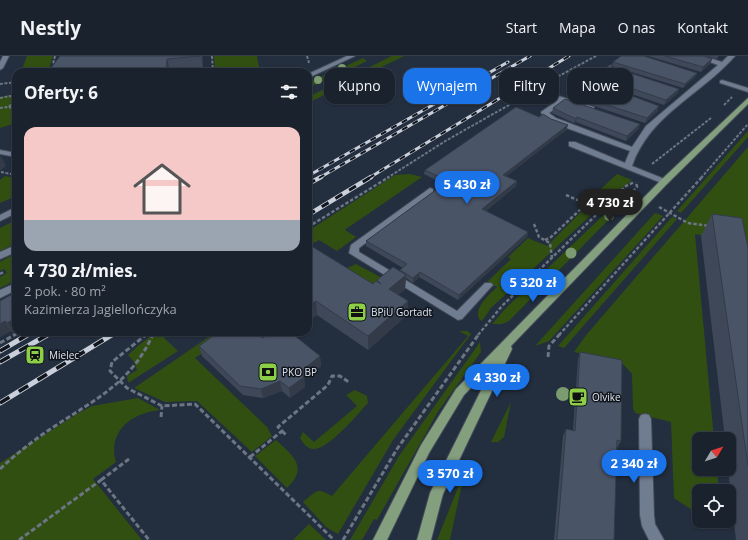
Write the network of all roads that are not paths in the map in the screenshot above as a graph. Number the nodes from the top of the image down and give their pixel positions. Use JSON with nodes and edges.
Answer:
{"nodes":[{"id":1,"x":6,"y":56,"type":"edge"},
{"id":2,"x":352,"y":56,"type":"edge"},
{"id":3,"x":696,"y":56,"type":"edge"},
{"id":4,"x":732,"y":56,"type":"edge"},
{"id":5,"x":724,"y":64,"type":"junction"},
{"id":6,"x":0,"y":68,"type":"edge"},
{"id":7,"x":312,"y":74,"type":"edge"},
{"id":8,"x":722,"y":82,"type":"dead end"},
{"id":9,"x":745,"y":89,"type":"edge"},
{"id":10,"x":559,"y":98,"type":"edge"},
{"id":11,"x":564,"y":99,"type":"junction"},
{"id":12,"x":748,"y":100,"type":"edge"},
{"id":13,"x":598,"y":110,"type":"edge"},
{"id":14,"x":572,"y":144,"type":"dead end"},
{"id":15,"x":634,"y":150,"type":"junction"},
{"id":16,"x":0,"y":152,"type":"edge"},
{"id":17,"x":12,"y":154,"type":"edge"},
{"id":18,"x":628,"y":167,"type":"junction"},
{"id":19,"x":664,"y":182,"type":"junction"},
{"id":20,"x":430,"y":191,"type":"dead end"},
{"id":21,"x":12,"y":212,"type":"edge"},
{"id":22,"x":0,"y":218,"type":"edge"},
{"id":23,"x":12,"y":250,"type":"edge"},
{"id":24,"x":0,"y":256,"type":"edge"},
{"id":25,"x":488,"y":285,"type":"dead end"},
{"id":26,"x":12,"y":288,"type":"edge"},
{"id":27,"x":0,"y":294,"type":"edge"},
{"id":28,"x":510,"y":342,"type":"junction"},
{"id":29,"x":645,"y":419,"type":"dead end"},
{"id":30,"x":380,"y":540,"type":"edge"},
{"id":31,"x":424,"y":540,"type":"edge"},
{"id":32,"x":657,"y":540,"type":"edge"}],
"edges":[{"from":1,"to":6,"type":"street"},
{"from":2,"to":7,"type":"street"},
{"from":3,"to":5,"type":"street"},
{"from":4,"to":5,"type":"street"},
{"from":5,"to":15,"type":"street"},
{"from":8,"to":9,"type":"street"},
{"from":10,"to":11,"type":"street"},
{"from":11,"to":13,"type":"street"},
{"from":11,"to":15,"type":"street"},
{"from":12,"to":19,"type":"main road"},
{"from":14,"to":18,"type":"street"},
{"from":15,"to":18,"type":"street"},
{"from":16,"to":17,"type":"street"},
{"from":18,"to":19,"type":"street"},
{"from":19,"to":28,"type":"main road"},
{"from":20,"to":25,"type":"street"},
{"from":21,"to":22,"type":"street"},
{"from":23,"to":24,"type":"street"},
{"from":26,"to":27,"type":"street"},
{"from":28,"to":30,"type":"main road"},
{"from":28,"to":31,"type":"main road"},
{"from":29,"to":32,"type":"street"}]}
